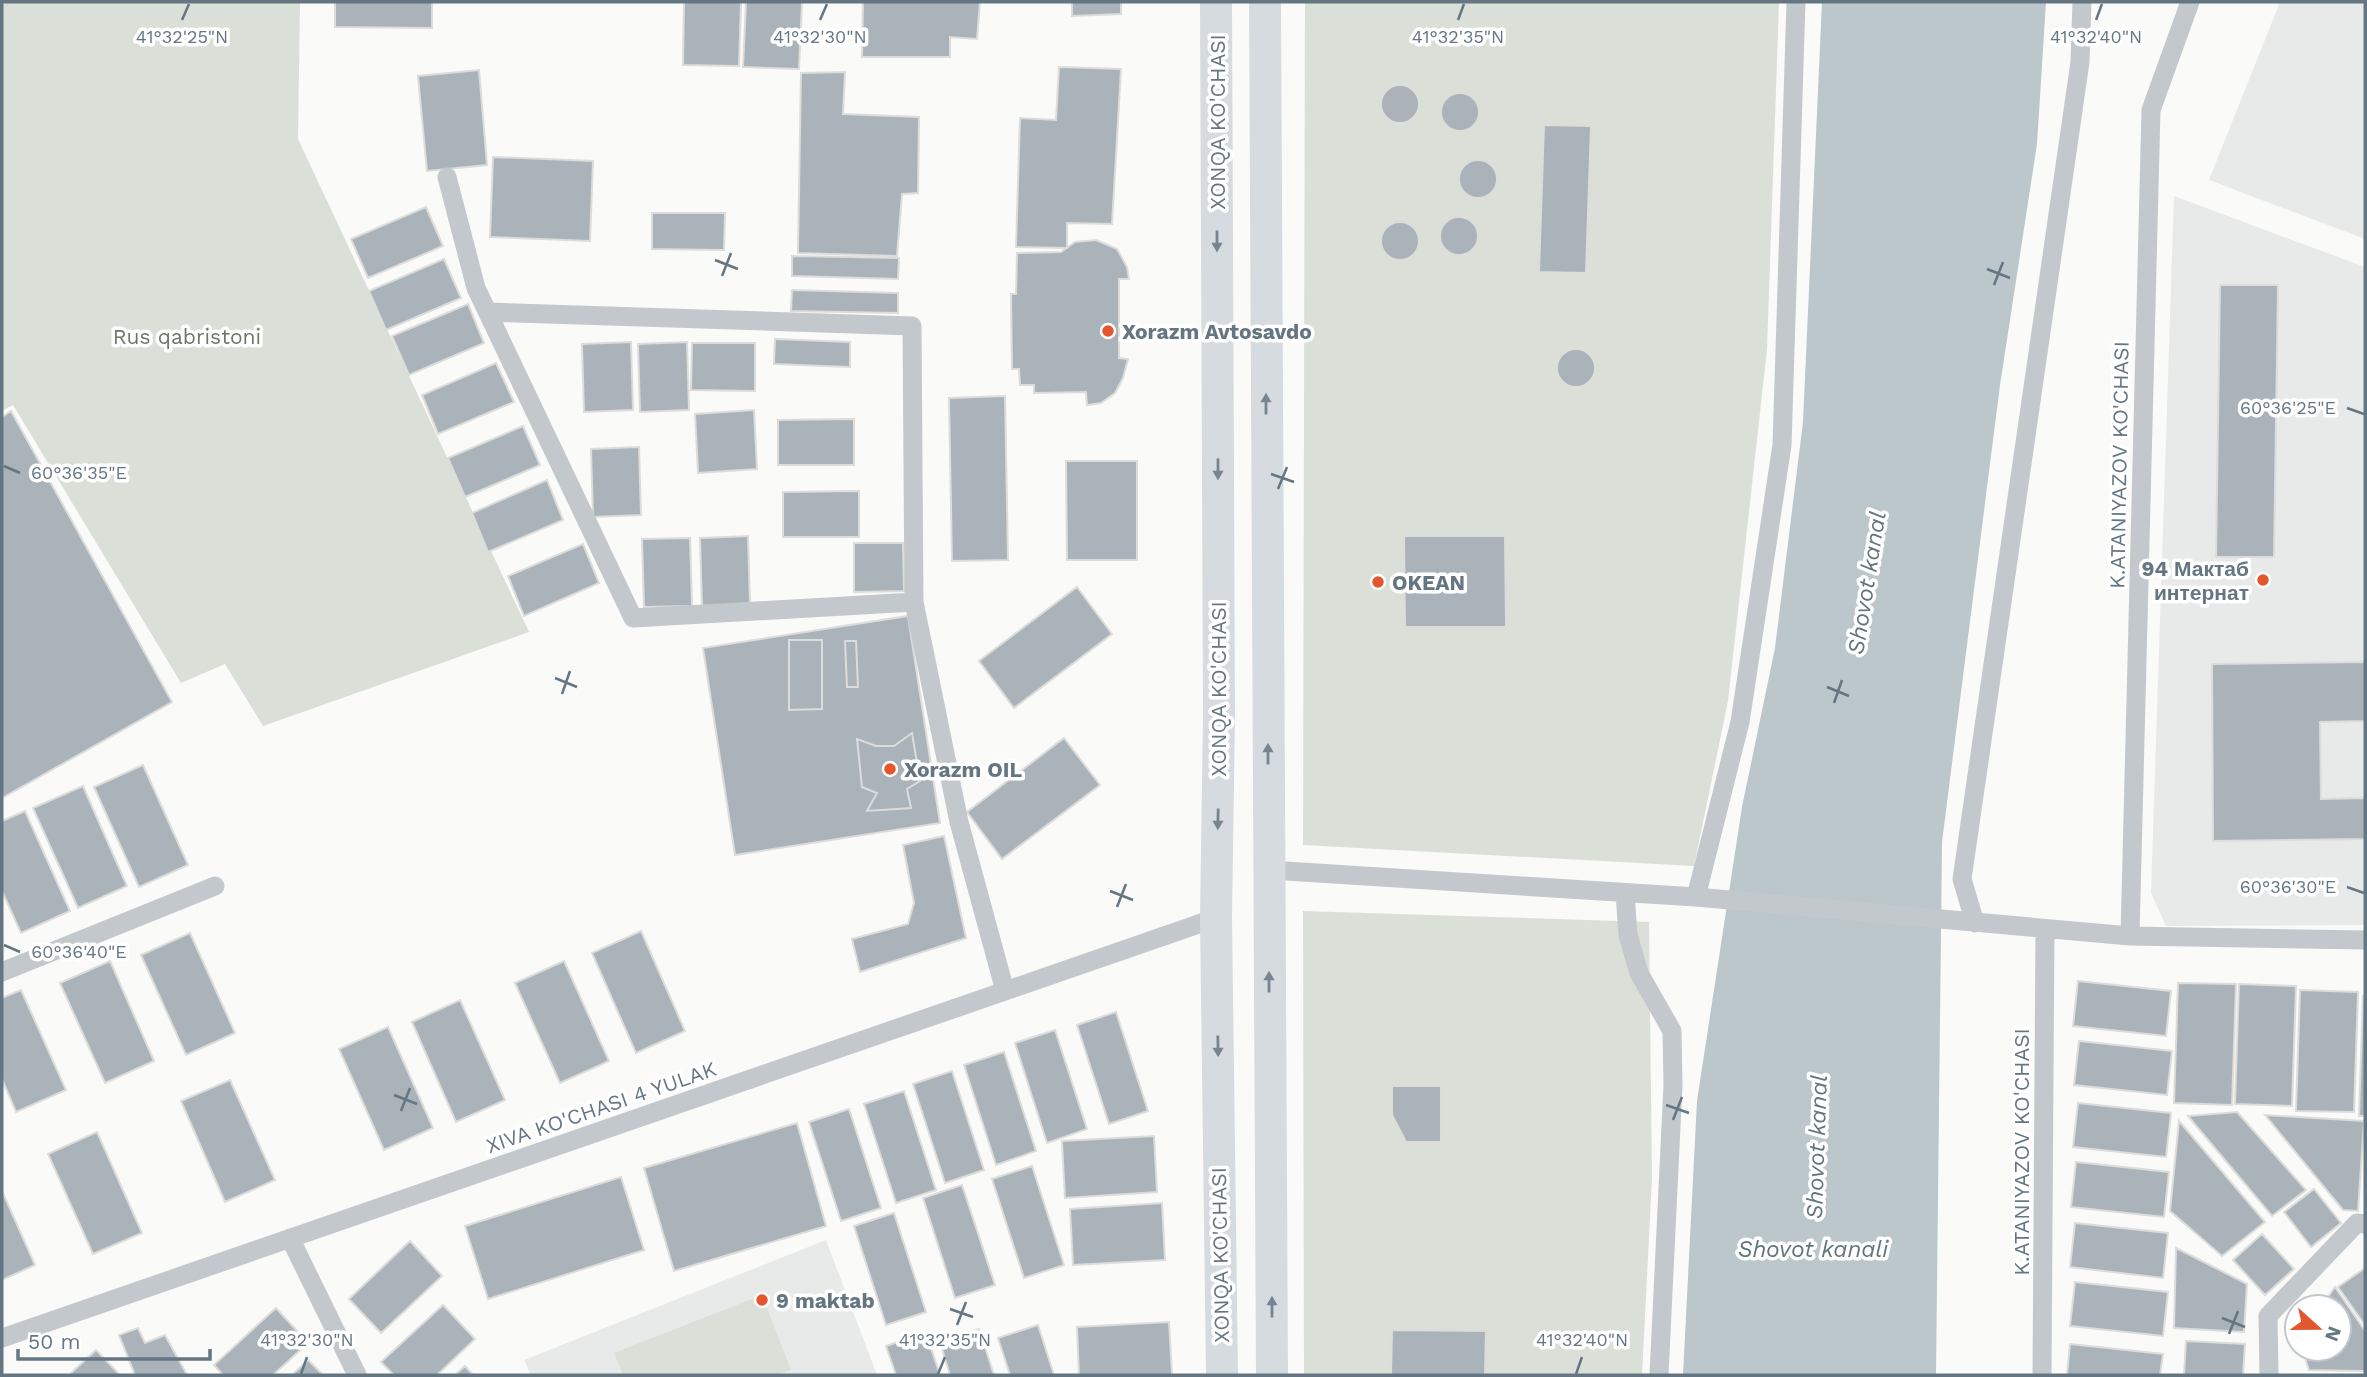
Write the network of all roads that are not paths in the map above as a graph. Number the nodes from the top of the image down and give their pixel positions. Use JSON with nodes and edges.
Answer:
{"nodes":[{"id":1,"x":1216,"y":2,"type":"edge"},
{"id":2,"x":1265,"y":2,"type":"edge"},
{"id":3,"x":1796,"y":2,"type":"edge"},
{"id":4,"x":2082,"y":2,"type":"edge"},
{"id":5,"x":2190,"y":2,"type":"edge"},
{"id":6,"x":447,"y":177,"type":"dead end"},
{"id":7,"x":488,"y":312,"type":"junction"},
{"id":8,"x":914,"y":603,"type":"junction"},
{"id":9,"x":1269,"y":870,"type":"junction"},
{"id":10,"x":215,"y":886,"type":"dead end"},
{"id":11,"x":1625,"y":893,"type":"junction"},
{"id":12,"x":1696,"y":897,"type":"junction"},
{"id":13,"x":1216,"y":918,"type":"junction"},
{"id":14,"x":1975,"y":923,"type":"junction"},
{"id":15,"x":2045,"y":929,"type":"junction"},
{"id":16,"x":2130,"y":936,"type":"junction"},
{"id":17,"x":2365,"y":940,"type":"edge"},
{"id":18,"x":2,"y":972,"type":"edge"},
{"id":19,"x":1004,"y":991,"type":"junction"},
{"id":20,"x":2365,"y":1224,"type":"edge"},
{"id":21,"x":290,"y":1238,"type":"junction"},
{"id":22,"x":2,"y":1338,"type":"edge"},
{"id":23,"x":357,"y":1375,"type":"edge"},
{"id":24,"x":1222,"y":1375,"type":"edge"},
{"id":25,"x":1272,"y":1375,"type":"edge"},
{"id":26,"x":1659,"y":1375,"type":"edge"},
{"id":27,"x":2042,"y":1375,"type":"edge"},
{"id":28,"x":2269,"y":1375,"type":"edge"}],
"edges":[{"from":1,"to":13,"type":"main road","name":"XONQA KO'CHASI","one_way":true},
{"from":9,"to":2,"type":"main road","one_way":true},
{"from":3,"to":12,"type":"street"},
{"from":4,"to":14,"type":"street"},
{"from":5,"to":16,"type":"street","name":"K.ATANIYAZOV KO'CHASI"},
{"from":6,"to":7,"type":"street"},
{"from":7,"to":8,"type":"street"},
{"from":7,"to":8,"type":"street"},
{"from":8,"to":19,"type":"street"},
{"from":9,"to":11,"type":"street"},
{"from":25,"to":9,"type":"main road","one_way":true},
{"from":10,"to":18,"type":"street"},
{"from":11,"to":12,"type":"street"},
{"from":11,"to":26,"type":"street"},
{"from":12,"to":14,"type":"street"},
{"from":13,"to":19,"type":"street","name":"XIVA KO'CHASI 4 YULAK"},
{"from":13,"to":24,"type":"main road","name":"XONQA KO'CHASI","one_way":true},
{"from":14,"to":15,"type":"street"},
{"from":15,"to":16,"type":"street"},
{"from":15,"to":27,"type":"street","name":"K.ATANIYAZOV KO'CHASI"},
{"from":16,"to":17,"type":"street"},
{"from":19,"to":21,"type":"street","name":"XIVA KO'CHASI 4 YULAK"},
{"from":20,"to":28,"type":"street"},
{"from":21,"to":22,"type":"street","name":"XIVA KO'CHASI 4 YULAK"},
{"from":21,"to":23,"type":"street"}]}
